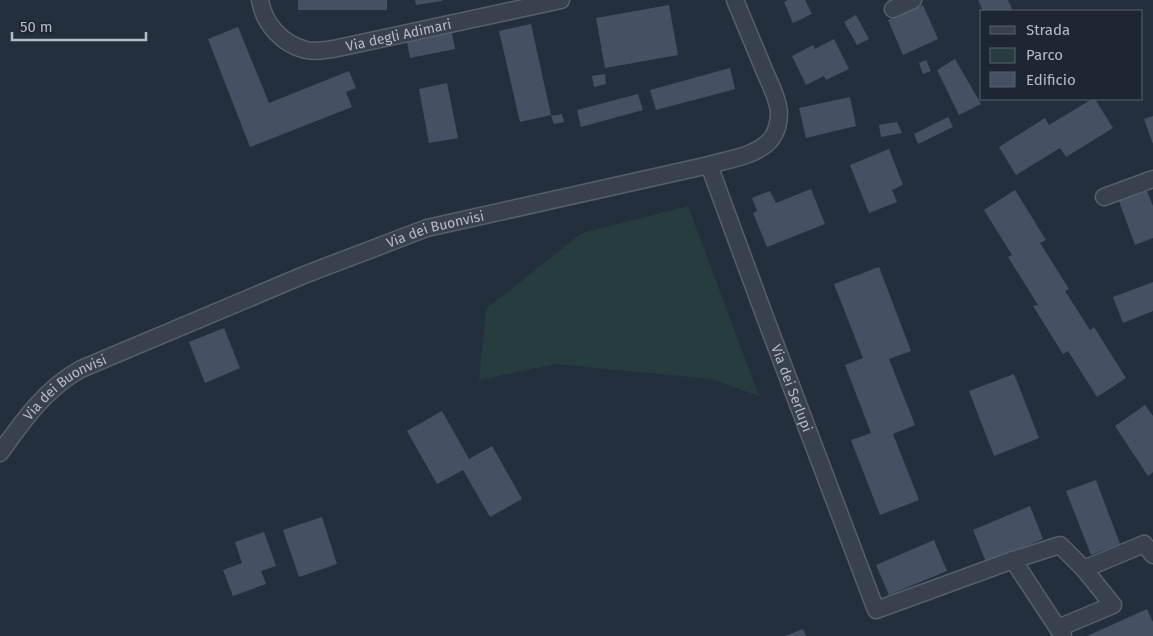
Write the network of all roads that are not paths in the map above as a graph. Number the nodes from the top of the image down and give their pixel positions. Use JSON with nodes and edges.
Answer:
{"nodes":[{"id":1,"x":260,"y":0,"type":"edge"},
{"id":2,"x":561,"y":0,"type":"edge"},
{"id":3,"x":735,"y":0,"type":"edge"},
{"id":4,"x":913,"y":0,"type":"edge"},
{"id":5,"x":893,"y":9,"type":"dead end"},
{"id":6,"x":709,"y":165,"type":"junction"},
{"id":7,"x":1153,"y":179,"type":"edge"},
{"id":8,"x":1104,"y":197,"type":"dead end"},
{"id":9,"x":0,"y":453,"type":"edge"},
{"id":10,"x":1153,"y":555,"type":"edge"},
{"id":11,"x":1013,"y":560,"type":"junction"},
{"id":12,"x":1084,"y":569,"type":"junction"},
{"id":13,"x":1060,"y":632,"type":"edge"}],
"edges":[{"from":1,"to":2,"type":"street","name":"Via degli Adimari"},
{"from":3,"to":6,"type":"street","name":"Via dei Buonvisi"},
{"from":4,"to":5,"type":"street"},
{"from":6,"to":9,"type":"street","name":"Via dei Buonvisi"},
{"from":6,"to":11,"type":"street","name":"Via dei Serlupi"},
{"from":7,"to":8,"type":"street"},
{"from":10,"to":12,"type":"street"},
{"from":11,"to":12,"type":"street"},
{"from":11,"to":13,"type":"street"},
{"from":12,"to":13,"type":"street"}]}
